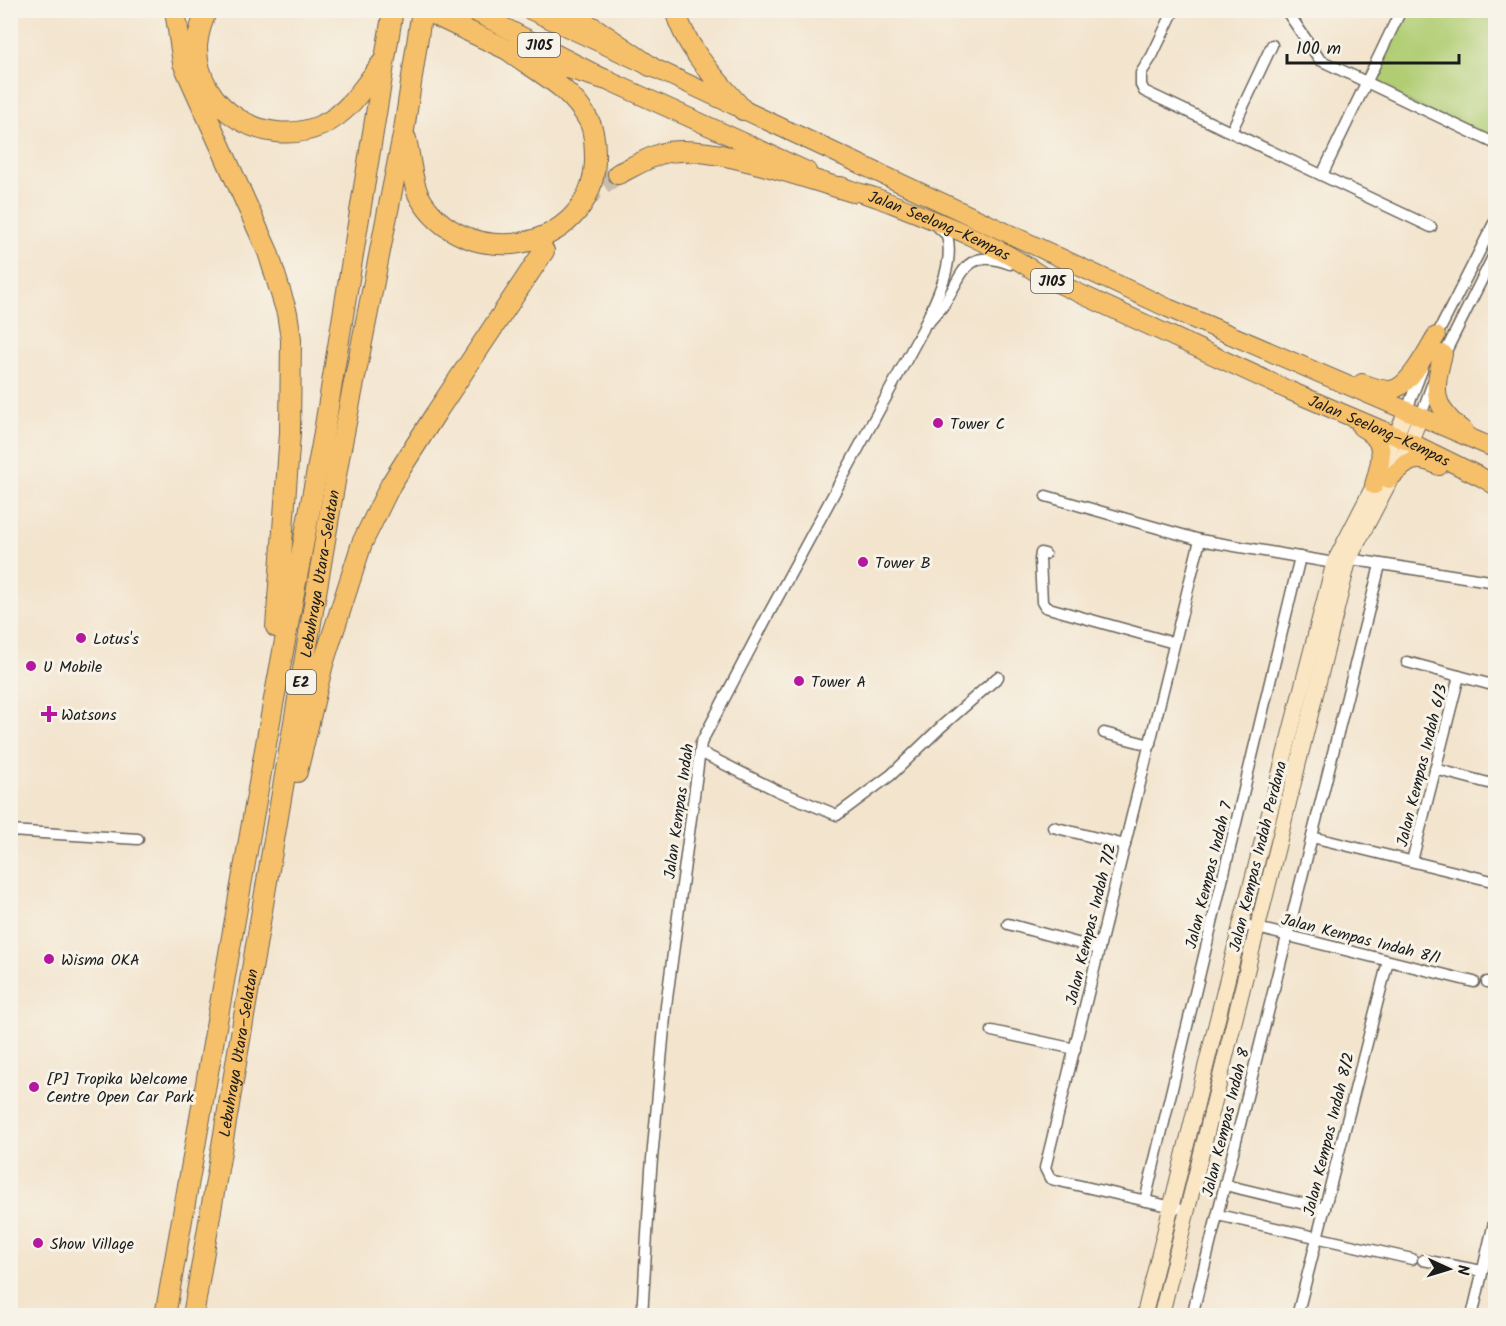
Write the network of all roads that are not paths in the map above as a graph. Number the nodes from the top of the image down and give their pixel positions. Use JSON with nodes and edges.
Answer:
{"nodes":[{"id":1,"x":175,"y":10,"type":"edge"},
{"id":2,"x":207,"y":10,"type":"edge"},
{"id":3,"x":393,"y":10,"type":"edge"},
{"id":4,"x":471,"y":10,"type":"edge"},
{"id":5,"x":530,"y":10,"type":"edge"},
{"id":6,"x":562,"y":10,"type":"edge"},
{"id":7,"x":675,"y":10,"type":"edge"},
{"id":8,"x":1174,"y":10,"type":"edge"},
{"id":9,"x":1401,"y":10,"type":"edge"},
{"id":10,"x":1287,"y":11,"type":"edge"},
{"id":11,"x":422,"y":13,"type":"edge"},
{"id":12,"x":1272,"y":45,"type":"dead end"},
{"id":13,"x":508,"y":50,"type":"junction"},
{"id":14,"x":385,"y":59,"type":"junction"},
{"id":15,"x":650,"y":66,"type":"junction"},
{"id":16,"x":607,"y":80,"type":"junction"},
{"id":17,"x":1366,"y":82,"type":"junction"},
{"id":18,"x":743,"y":110,"type":"junction"},
{"id":19,"x":404,"y":130,"type":"junction"},
{"id":20,"x":1231,"y":132,"type":"junction"},
{"id":21,"x":1496,"y":144,"type":"edge"},
{"id":22,"x":618,"y":174,"type":"tunnel mouth"},
{"id":23,"x":1322,"y":175,"type":"junction"},
{"id":24,"x":853,"y":192,"type":"junction"},
{"id":25,"x":924,"y":217,"type":"junction"},
{"id":26,"x":1496,"y":219,"type":"edge"},
{"id":27,"x":1431,"y":227,"type":"dead end"},
{"id":28,"x":544,"y":251,"type":"dead end"},
{"id":29,"x":1496,"y":251,"type":"edge"},
{"id":30,"x":1042,"y":276,"type":"junction"},
{"id":31,"x":1168,"y":308,"type":"junction"},
{"id":32,"x":923,"y":329,"type":"junction"},
{"id":33,"x":1436,"y":336,"type":"junction"},
{"id":34,"x":1443,"y":354,"type":"junction"},
{"id":35,"x":1288,"y":390,"type":"junction"},
{"id":36,"x":1413,"y":415,"type":"junction"},
{"id":37,"x":1403,"y":439,"type":"junction"},
{"id":38,"x":1491,"y":447,"type":"edge"},
{"id":39,"x":1382,"y":482,"type":"junction"},
{"id":40,"x":1496,"y":486,"type":"edge"},
{"id":41,"x":1496,"y":491,"type":"edge"},
{"id":42,"x":1046,"y":496,"type":"dead end"},
{"id":43,"x":1200,"y":540,"type":"junction"},
{"id":44,"x":1045,"y":554,"type":"dead end"},
{"id":45,"x":1300,"y":557,"type":"junction"},
{"id":46,"x":1341,"y":561,"type":"junction"},
{"id":47,"x":1380,"y":565,"type":"junction"},
{"id":48,"x":1496,"y":582,"type":"edge"},
{"id":49,"x":1174,"y":643,"type":"junction"},
{"id":50,"x":1407,"y":662,"type":"dead end"},
{"id":51,"x":1459,"y":676,"type":"junction"},
{"id":52,"x":998,"y":677,"type":"dead end"},
{"id":53,"x":1496,"y":686,"type":"edge"},
{"id":54,"x":272,"y":710,"type":"junction"},
{"id":55,"x":1104,"y":733,"type":"dead end"},
{"id":56,"x":1150,"y":745,"type":"junction"},
{"id":57,"x":700,"y":752,"type":"junction"},
{"id":58,"x":1435,"y":769,"type":"junction"},
{"id":59,"x":1496,"y":785,"type":"edge"},
{"id":60,"x":1053,"y":827,"type":"dead end"},
{"id":61,"x":10,"y":831,"type":"edge"},
{"id":62,"x":1312,"y":837,"type":"junction"},
{"id":63,"x":138,"y":839,"type":"dead end"},
{"id":64,"x":1125,"y":845,"type":"junction"},
{"id":65,"x":1412,"y":861,"type":"junction"},
{"id":66,"x":1496,"y":882,"type":"edge"},
{"id":67,"x":262,"y":906,"type":"junction"},
{"id":68,"x":1008,"y":924,"type":"dead end"},
{"id":69,"x":1240,"y":924,"type":"junction"},
{"id":70,"x":1257,"y":928,"type":"junction"},
{"id":71,"x":1287,"y":936,"type":"junction"},
{"id":72,"x":1099,"y":949,"type":"junction"},
{"id":73,"x":1388,"y":961,"type":"junction"},
{"id":74,"x":1474,"y":982,"type":"dead end"},
{"id":75,"x":992,"y":1031,"type":"dead end"},
{"id":76,"x":1075,"y":1049,"type":"junction"},
{"id":77,"x":1225,"y":1185,"type":"junction"},
{"id":78,"x":1145,"y":1201,"type":"junction"},
{"id":79,"x":1170,"y":1206,"type":"junction"},
{"id":80,"x":1325,"y":1209,"type":"junction"},
{"id":81,"x":1187,"y":1210,"type":"junction"},
{"id":82,"x":1496,"y":1214,"type":"edge"},
{"id":83,"x":1218,"y":1215,"type":"junction"},
{"id":84,"x":1317,"y":1238,"type":"junction"},
{"id":85,"x":174,"y":1267,"type":"junction"},
{"id":86,"x":1482,"y":1271,"type":"junction"},
{"id":87,"x":159,"y":1316,"type":"edge"},
{"id":88,"x":165,"y":1316,"type":"edge"},
{"id":89,"x":193,"y":1316,"type":"edge"},
{"id":90,"x":642,"y":1316,"type":"edge"},
{"id":91,"x":1144,"y":1316,"type":"edge"},
{"id":92,"x":1161,"y":1316,"type":"edge"},
{"id":93,"x":1192,"y":1316,"type":"edge"},
{"id":94,"x":1298,"y":1316,"type":"edge"},
{"id":95,"x":1472,"y":1316,"type":"edge"}],
"edges":[{"from":1,"to":54,"type":"highway"},
{"from":2,"to":14,"type":"highway"},
{"from":3,"to":14,"type":"highway","name":"Lebuhraya Utara–Selatan","number":"E2"},
{"from":4,"to":16,"type":"main road","number":"J105"},
{"from":5,"to":15,"type":"main road","number":"J105"},
{"from":6,"to":15,"type":"highway"},
{"from":7,"to":18,"type":"highway"},
{"from":8,"to":20,"type":"street"},
{"from":9,"to":17,"type":"street"},
{"from":10,"to":17,"type":"street"},
{"from":11,"to":13,"type":"highway"},
{"from":11,"to":19,"type":"highway","name":"Lebuhraya Utara–Selatan","number":"E2"},
{"from":12,"to":20,"type":"street"},
{"from":13,"to":16,"type":"highway"},
{"from":13,"to":19,"type":"highway"},
{"from":14,"to":54,"type":"highway","name":"Lebuhraya Utara–Selatan","number":"E2"},
{"from":15,"to":18,"type":"main road","name":"Jalan Seelong–Kempas","number":"J105"},
{"from":16,"to":24,"type":"main road","name":"Jalan Seelong–Kempas","number":"J105"},
{"from":17,"to":21,"type":"street"},
{"from":17,"to":23,"type":"street"},
{"from":18,"to":31,"type":"main road","name":"Jalan Seelong–Kempas","number":"J105"},
{"from":19,"to":67,"type":"highway","name":"Lebuhraya Utara–Selatan","number":"E2"},
{"from":20,"to":23,"type":"street"},
{"from":22,"to":24,"type":"highway"},
{"from":23,"to":27,"type":"street"},
{"from":24,"to":25,"type":"main road","name":"Jalan Seelong–Kempas","number":"J105"},
{"from":25,"to":30,"type":"main road","name":"Jalan Seelong–Kempas","number":"J105"},
{"from":25,"to":32,"type":"street"},
{"from":26,"to":33,"type":"street"},
{"from":28,"to":67,"type":"highway"},
{"from":29,"to":34,"type":"street"},
{"from":30,"to":32,"type":"street"},
{"from":30,"to":35,"type":"main road","name":"Jalan Seelong–Kempas","number":"J105"},
{"from":31,"to":33,"type":"main road"},
{"from":31,"to":36,"type":"main road","name":"Jalan Seelong–Kempas","number":"J105"},
{"from":32,"to":57,"type":"street","name":"Jalan Kempas Indah"},
{"from":33,"to":36,"type":"street"},
{"from":34,"to":36,"type":"street"},
{"from":34,"to":38,"type":"main road"},
{"from":35,"to":37,"type":"main road","name":"Jalan Seelong–Kempas","number":"J105"},
{"from":35,"to":39,"type":"main road"},
{"from":36,"to":37,"type":"street"},
{"from":36,"to":38,"type":"main road","name":"Jalan Seelong–Kempas","number":"J105"},
{"from":37,"to":39,"type":"street"},
{"from":37,"to":40,"type":"main road","name":"Jalan Seelong–Kempas","number":"J105"},
{"from":39,"to":41,"type":"main road"},
{"from":39,"to":46,"type":"street"},
{"from":42,"to":43,"type":"street"},
{"from":43,"to":45,"type":"street"},
{"from":43,"to":49,"type":"street","name":"Jalan Kempas Indah 7/2"},
{"from":44,"to":49,"type":"street"},
{"from":45,"to":46,"type":"street"},
{"from":45,"to":78,"type":"street","name":"Jalan Kempas Indah 7"},
{"from":46,"to":47,"type":"street"},
{"from":46,"to":69,"type":"street","name":"Jalan Kempas Indah Perdana"},
{"from":46,"to":70,"type":"street","name":"Jalan Kempas Indah Perdana"},
{"from":47,"to":48,"type":"street"},
{"from":47,"to":62,"type":"street","name":"Jalan Kempas Indah 8"},
{"from":49,"to":56,"type":"street","name":"Jalan Kempas Indah 7/2"},
{"from":50,"to":51,"type":"street"},
{"from":51,"to":53,"type":"street"},
{"from":51,"to":58,"type":"street","name":"Jalan Kempas Indah 6/3"},
{"from":52,"to":57,"type":"street"},
{"from":54,"to":85,"type":"highway","name":"Lebuhraya Utara–Selatan","number":"E2"},
{"from":55,"to":56,"type":"street"},
{"from":56,"to":64,"type":"street","name":"Jalan Kempas Indah 7/2"},
{"from":57,"to":90,"type":"street","name":"Jalan Kempas Indah"},
{"from":58,"to":59,"type":"street"},
{"from":58,"to":65,"type":"street","name":"Jalan Kempas Indah 6/3"},
{"from":60,"to":64,"type":"street"},
{"from":61,"to":63,"type":"street"},
{"from":62,"to":65,"type":"street"},
{"from":62,"to":71,"type":"street","name":"Jalan Kempas Indah 8"},
{"from":64,"to":72,"type":"street","name":"Jalan Kempas Indah 7/2"},
{"from":65,"to":66,"type":"street"},
{"from":67,"to":89,"type":"highway","name":"Lebuhraya Utara–Selatan","number":"E2"},
{"from":68,"to":72,"type":"street"},
{"from":69,"to":70,"type":"street","name":"Jalan Kempas Indah 8/1"},
{"from":69,"to":79,"type":"street","name":"Jalan Kempas Indah Perdana"},
{"from":70,"to":71,"type":"street","name":"Jalan Kempas Indah 8/1"},
{"from":70,"to":81,"type":"street","name":"Jalan Kempas Indah Perdana"},
{"from":71,"to":73,"type":"street","name":"Jalan Kempas Indah 8/1"},
{"from":71,"to":77,"type":"street","name":"Jalan Kempas Indah 8"},
{"from":72,"to":76,"type":"street","name":"Jalan Kempas Indah 7/2"},
{"from":73,"to":74,"type":"street","name":"Jalan Kempas Indah 8/1"},
{"from":73,"to":80,"type":"street","name":"Jalan Kempas Indah 8/2"},
{"from":75,"to":76,"type":"street"},
{"from":76,"to":78,"type":"street","name":"Jalan Kempas Indah 7/2"},
{"from":77,"to":80,"type":"street"},
{"from":77,"to":83,"type":"street","name":"Jalan Kempas Indah 8"},
{"from":78,"to":79,"type":"street","name":"Jalan Kempas Indah 7/2"},
{"from":79,"to":81,"type":"street","name":"Jalan Kempas Indah 7/2"},
{"from":79,"to":91,"type":"street","name":"Jalan Kempas Indah Perdana"},
{"from":80,"to":84,"type":"street","name":"Jalan Kempas Indah 8/2"},
{"from":81,"to":92,"type":"street","name":"Jalan Kempas Indah Perdana"},
{"from":82,"to":86,"type":"street"},
{"from":83,"to":84,"type":"street"},
{"from":83,"to":93,"type":"street","name":"Jalan Kempas Indah 8"},
{"from":84,"to":86,"type":"street"},
{"from":84,"to":94,"type":"street","name":"Jalan Kempas Indah 8/2"},
{"from":85,"to":87,"type":"highway"},
{"from":85,"to":88,"type":"highway","name":"Lebuhraya Utara–Selatan","number":"E2"},
{"from":86,"to":95,"type":"street"}]}
